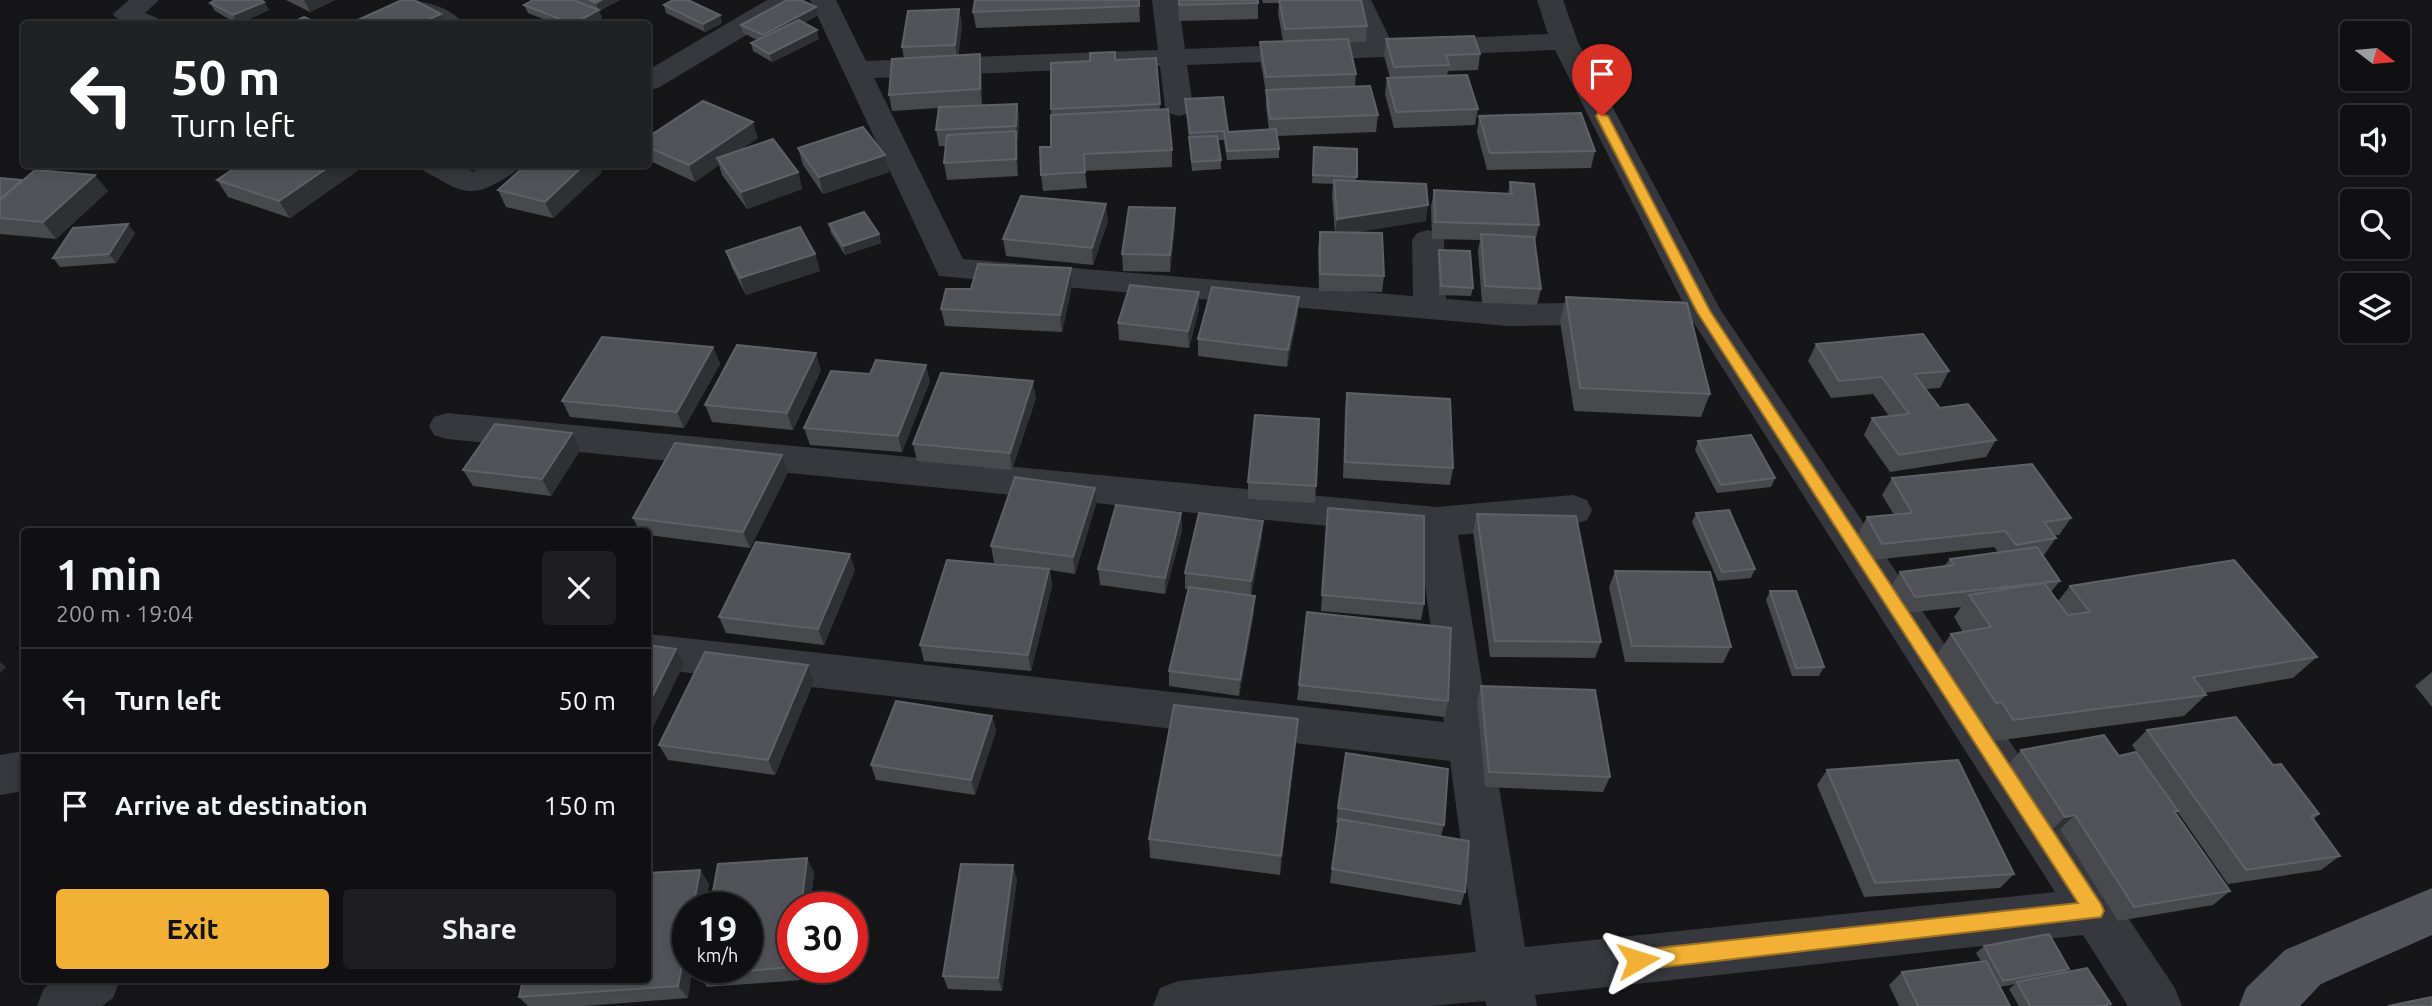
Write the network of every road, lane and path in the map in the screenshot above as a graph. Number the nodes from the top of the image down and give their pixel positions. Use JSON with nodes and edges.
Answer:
{"nodes":[{"id":1,"x":146,"y":0,"type":"edge"},
{"id":2,"x":737,"y":0,"type":"edge"},
{"id":3,"x":823,"y":0,"type":"edge"},
{"id":4,"x":1165,"y":0,"type":"edge"},
{"id":5,"x":1358,"y":0,"type":"edge"},
{"id":6,"x":1550,"y":0,"type":"edge"},
{"id":7,"x":411,"y":4,"type":"edge"},
{"id":8,"x":777,"y":6,"type":"edge"},
{"id":9,"x":141,"y":21,"type":"edge"},
{"id":10,"x":444,"y":21,"type":"edge"},
{"id":11,"x":1564,"y":42,"type":"junction"},
{"id":12,"x":1383,"y":51,"type":"junction"},
{"id":13,"x":1172,"y":58,"type":"junction"},
{"id":14,"x":857,"y":70,"type":"junction"},
{"id":15,"x":651,"y":80,"type":"edge"},
{"id":16,"x":1179,"y":107,"type":"dead end"},
{"id":17,"x":441,"y":168,"type":"edge"},
{"id":18,"x":501,"y":168,"type":"edge"},
{"id":19,"x":1429,"y":240,"type":"dead end"},
{"id":20,"x":1430,"y":308,"type":"junction"},
{"id":21,"x":1704,"y":312,"type":"junction"},
{"id":22,"x":447,"y":426,"type":"dead end"},
{"id":23,"x":1573,"y":510,"type":"dead end"},
{"id":24,"x":1436,"y":522,"type":"junction"},
{"id":25,"x":651,"y":651,"type":"edge"},
{"id":26,"x":1470,"y":744,"type":"junction"},
{"id":27,"x":21,"y":772,"type":"edge"},
{"id":28,"x":0,"y":775,"type":"edge"},
{"id":29,"x":2094,"y":911,"type":"junction"},
{"id":30,"x":2432,"y":911,"type":"edge"},
{"id":31,"x":91,"y":983,"type":"edge"},
{"id":32,"x":1508,"y":990,"type":"edge"},
{"id":33,"x":62,"y":1006,"type":"edge"},
{"id":34,"x":1178,"y":1006,"type":"edge"},
{"id":35,"x":2157,"y":1006,"type":"edge"},
{"id":36,"x":2264,"y":1006,"type":"edge"}],
"edges":[{"from":1,"to":9,"type":"street"},
{"from":2,"to":8,"type":"street"},
{"from":3,"to":14,"type":"street"},
{"from":4,"to":13,"type":"street"},
{"from":5,"to":12,"type":"street"},
{"from":6,"to":11,"type":"street"},
{"from":7,"to":10,"type":"street"},
{"from":8,"to":15,"type":"street"},
{"from":11,"to":12,"type":"street"},
{"from":11,"to":21,"type":"street"},
{"from":12,"to":13,"type":"street"},
{"from":13,"to":14,"type":"street"},
{"from":13,"to":16,"type":"street"},
{"from":14,"to":20,"type":"street"},
{"from":17,"to":18,"type":"street"},
{"from":19,"to":20,"type":"street"},
{"from":20,"to":21,"type":"street"},
{"from":21,"to":29,"type":"street"},
{"from":22,"to":24,"type":"street"},
{"from":23,"to":24,"type":"street"},
{"from":24,"to":26,"type":"street"},
{"from":25,"to":26,"type":"street"},
{"from":26,"to":32,"type":"street"},
{"from":27,"to":28,"type":"street"},
{"from":29,"to":32,"type":"street"},
{"from":29,"to":35,"type":"street"},
{"from":30,"to":36,"type":"main road"},
{"from":31,"to":33,"type":"street"},
{"from":32,"to":34,"type":"street"}]}
